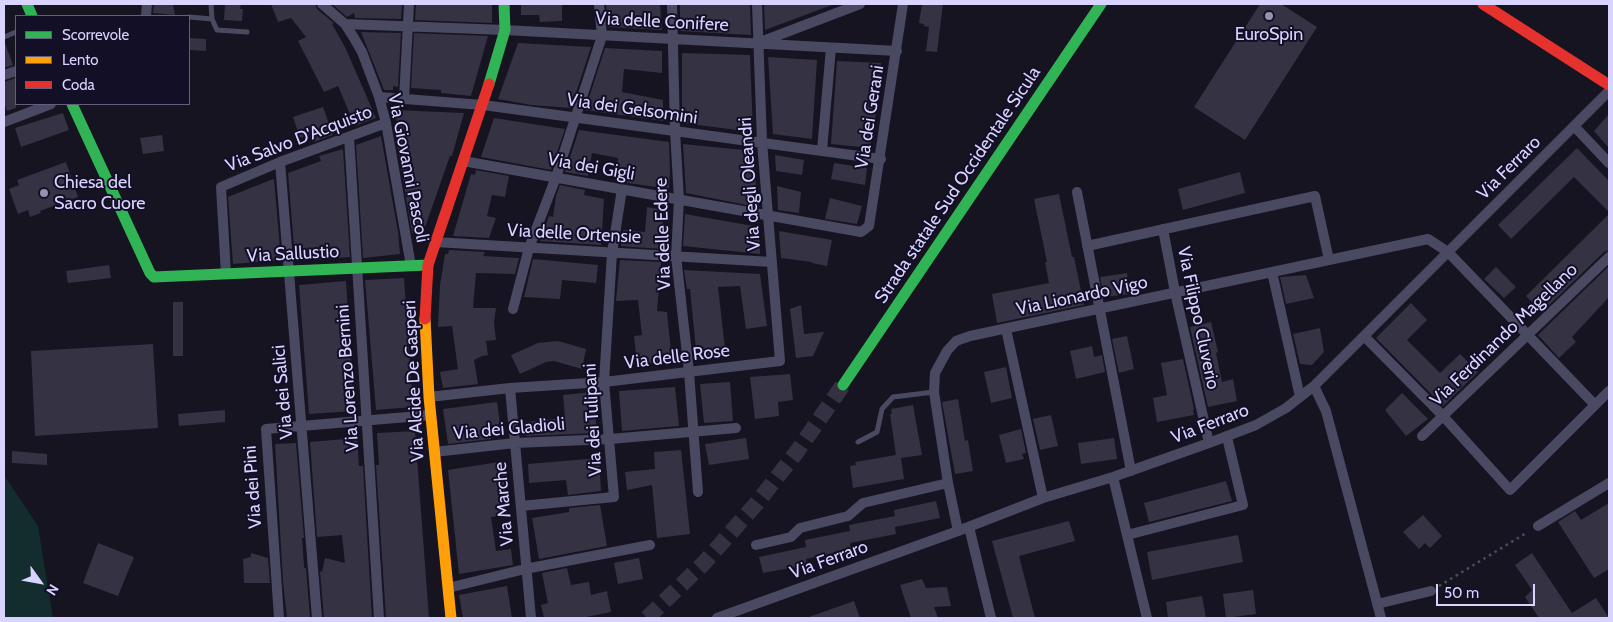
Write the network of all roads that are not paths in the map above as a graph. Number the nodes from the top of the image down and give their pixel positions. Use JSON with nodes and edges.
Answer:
{"nodes":[{"id":1,"x":211,"y":4,"type":"edge"},
{"id":2,"x":322,"y":4,"type":"edge"},
{"id":3,"x":409,"y":4,"type":"edge"},
{"id":4,"x":504,"y":4,"type":"edge"},
{"id":5,"x":599,"y":4,"type":"edge"},
{"id":6,"x":672,"y":4,"type":"edge"},
{"id":7,"x":757,"y":4,"type":"edge"},
{"id":8,"x":860,"y":4,"type":"edge"},
{"id":9,"x":903,"y":4,"type":"edge"},
{"id":10,"x":1101,"y":4,"type":"edge"},
{"id":11,"x":1483,"y":4,"type":"edge"},
{"id":12,"x":190,"y":17,"type":"edge"},
{"id":13,"x":212,"y":19,"type":"junction"},
{"id":14,"x":345,"y":24,"type":"junction"},
{"id":15,"x":408,"y":27,"type":"junction"},
{"id":16,"x":505,"y":30,"type":"junction"},
{"id":17,"x":246,"y":32,"type":"dead end"},
{"id":18,"x":602,"y":36,"type":"junction"},
{"id":19,"x":672,"y":40,"type":"junction"},
{"id":20,"x":759,"y":42,"type":"junction"},
{"id":21,"x":831,"y":48,"type":"junction"},
{"id":22,"x":897,"y":51,"type":"junction"},
{"id":23,"x":1609,"y":85,"type":"edge"},
{"id":24,"x":1609,"y":91,"type":"edge"},
{"id":25,"x":379,"y":97,"type":"junction"},
{"id":26,"x":404,"y":99,"type":"junction"},
{"id":27,"x":48,"y":105,"type":"edge"},
{"id":28,"x":72,"y":105,"type":"edge"},
{"id":29,"x":483,"y":105,"type":"junction"},
{"id":30,"x":575,"y":117,"type":"junction"},
{"id":31,"x":4,"y":122,"type":"edge"},
{"id":32,"x":386,"y":122,"type":"junction"},
{"id":33,"x":1574,"y":126,"type":"junction"},
{"id":34,"x":675,"y":131,"type":"junction"},
{"id":35,"x":349,"y":137,"type":"junction"},
{"id":36,"x":762,"y":142,"type":"junction"},
{"id":37,"x":822,"y":150,"type":"junction"},
{"id":38,"x":881,"y":159,"type":"junction"},
{"id":39,"x":463,"y":161,"type":"junction"},
{"id":40,"x":280,"y":162,"type":"junction"},
{"id":41,"x":1609,"y":163,"type":"edge"},
{"id":42,"x":556,"y":177,"type":"junction"},
{"id":43,"x":622,"y":189,"type":"junction"},
{"id":44,"x":1077,"y":192,"type":"dead end"},
{"id":45,"x":679,"y":199,"type":"junction"},
{"id":46,"x":769,"y":216,"type":"junction"},
{"id":47,"x":1163,"y":229,"type":"junction"},
{"id":48,"x":861,"y":232,"type":"joint"},
{"id":49,"x":435,"y":242,"type":"junction"},
{"id":50,"x":1087,"y":246,"type":"junction"},
{"id":51,"x":529,"y":248,"type":"junction"},
{"id":52,"x":1448,"y":252,"type":"junction"},
{"id":53,"x":612,"y":253,"type":"junction"},
{"id":54,"x":676,"y":256,"type":"junction"},
{"id":55,"x":1609,"y":256,"type":"edge"},
{"id":56,"x":1329,"y":260,"type":"junction"},
{"id":57,"x":772,"y":262,"type":"junction"},
{"id":58,"x":428,"y":265,"type":"junction"},
{"id":59,"x":411,"y":266,"type":"junction"},
{"id":60,"x":357,"y":268,"type":"junction"},
{"id":61,"x":289,"y":271,"type":"junction"},
{"id":62,"x":1272,"y":272,"type":"junction"},
{"id":63,"x":226,"y":274,"type":"junction"},
{"id":64,"x":1175,"y":292,"type":"junction"},
{"id":65,"x":513,"y":309,"type":"dead end"},
{"id":66,"x":1099,"y":309,"type":"junction"},
{"id":67,"x":1006,"y":329,"type":"junction"},
{"id":68,"x":1528,"y":335,"type":"junction"},
{"id":69,"x":1364,"y":336,"type":"junction"},
{"id":70,"x":780,"y":361,"type":"joint"},
{"id":71,"x":689,"y":372,"type":"junction"},
{"id":72,"x":604,"y":382,"type":"junction"},
{"id":73,"x":844,"y":385,"type":"tunnel mouth"},
{"id":74,"x":1314,"y":386,"type":"junction"},
{"id":75,"x":510,"y":388,"type":"junction"},
{"id":76,"x":1609,"y":391,"type":"edge"},
{"id":77,"x":934,"y":392,"type":"junction"},
{"id":78,"x":429,"y":397,"type":"junction"},
{"id":79,"x":1300,"y":397,"type":"junction"},
{"id":80,"x":1595,"y":405,"type":"junction"},
{"id":81,"x":430,"y":415,"type":"junction"},
{"id":82,"x":1444,"y":416,"type":"junction"},
{"id":83,"x":367,"y":420,"type":"junction"},
{"id":84,"x":302,"y":426,"type":"junction"},
{"id":85,"x":736,"y":428,"type":"dead end"},
{"id":86,"x":693,"y":432,"type":"junction"},
{"id":87,"x":1227,"y":436,"type":"junction"},
{"id":88,"x":1422,"y":436,"type":"dead end"},
{"id":89,"x":610,"y":439,"type":"junction"},
{"id":90,"x":858,"y":442,"type":"dead end"},
{"id":91,"x":515,"y":443,"type":"junction"},
{"id":92,"x":1210,"y":443,"type":"junction"},
{"id":93,"x":434,"y":452,"type":"junction"},
{"id":94,"x":1131,"y":471,"type":"junction"},
{"id":95,"x":1113,"y":477,"type":"junction"},
{"id":96,"x":948,"y":483,"type":"junction"},
{"id":97,"x":1609,"y":483,"type":"edge"},
{"id":98,"x":698,"y":492,"type":"dead end"},
{"id":99,"x":1043,"y":498,"type":"junction"},
{"id":100,"x":521,"y":506,"type":"junction"},
{"id":101,"x":1538,"y":526,"type":"road end"},
{"id":102,"x":969,"y":527,"type":"junction"},
{"id":103,"x":958,"y":531,"type":"junction"},
{"id":104,"x":1127,"y":535,"type":"junction"},
{"id":105,"x":756,"y":545,"type":"dead end"},
{"id":106,"x":650,"y":546,"type":"dead end"},
{"id":107,"x":525,"y":569,"type":"junction"},
{"id":108,"x":448,"y":588,"type":"junction"},
{"id":109,"x":1430,"y":591,"type":"road end"},
{"id":110,"x":1377,"y":604,"type":"junction"},
{"id":111,"x":279,"y":618,"type":"edge"},
{"id":112,"x":317,"y":618,"type":"edge"},
{"id":113,"x":379,"y":618,"type":"edge"},
{"id":114,"x":452,"y":618,"type":"edge"},
{"id":115,"x":530,"y":618,"type":"edge"},
{"id":116,"x":718,"y":618,"type":"edge"},
{"id":117,"x":991,"y":618,"type":"edge"},
{"id":118,"x":1147,"y":618,"type":"edge"},
{"id":119,"x":1382,"y":618,"type":"edge"}],
"edges":[{"from":1,"to":13,"type":"lane"},
{"from":2,"to":14,"type":"street","name":"Via Giovanni Pascoli"},
{"from":3,"to":15,"type":"street"},
{"from":4,"to":16,"type":"street","name":"Via Alcide De Gasperi"},
{"from":5,"to":18,"type":"street"},
{"from":6,"to":19,"type":"street","name":"Via delle Edere"},
{"from":7,"to":20,"type":"street","name":"Via degli Oleandri"},
{"from":8,"to":20,"type":"street","name":"Via delle Conifere"},
{"from":9,"to":22,"type":"street","name":"Via dei Gerani"},
{"from":10,"to":73,"type":"street","name":"Strada statale Sud Occidentale Sicula"},
{"from":11,"to":23,"type":"street"},
{"from":12,"to":13,"type":"lane"},
{"from":13,"to":17,"type":"lane"},
{"from":14,"to":15,"type":"street","name":"Via delle Conifere"},
{"from":14,"to":25,"type":"street","name":"Via Giovanni Pascoli"},
{"from":15,"to":16,"type":"street","name":"Via delle Conifere"},
{"from":15,"to":26,"type":"street"},
{"from":16,"to":18,"type":"street","name":"Via delle Conifere"},
{"from":16,"to":29,"type":"street","name":"Via Alcide De Gasperi"},
{"from":18,"to":19,"type":"street","name":"Via delle Conifere"},
{"from":18,"to":30,"type":"street"},
{"from":19,"to":20,"type":"street","name":"Via delle Conifere"},
{"from":19,"to":34,"type":"street","name":"Via delle Edere"},
{"from":20,"to":21,"type":"street","name":"Via delle Conifere"},
{"from":20,"to":36,"type":"street","name":"Via degli Oleandri"},
{"from":21,"to":22,"type":"street","name":"Via delle Conifere"},
{"from":21,"to":37,"type":"street"},
{"from":22,"to":38,"type":"street","name":"Via dei Gerani"},
{"from":24,"to":33,"type":"street","name":"Via Ferraro"},
{"from":25,"to":26,"type":"street","name":"Via dei Gelsomini"},
{"from":25,"to":32,"type":"street","name":"Via Giovanni Pascoli"},
{"from":26,"to":29,"type":"street","name":"Via dei Gelsomini"},
{"from":27,"to":31,"type":"street"},
{"from":28,"to":63,"type":"street","name":"Via Sallustio"},
{"from":29,"to":30,"type":"street","name":"Via dei Gelsomini"},
{"from":29,"to":39,"type":"street","name":"Via Alcide De Gasperi"},
{"from":30,"to":34,"type":"street","name":"Via dei Gelsomini"},
{"from":30,"to":42,"type":"street"},
{"from":32,"to":35,"type":"street","name":"Via Salvo D'Acquisto"},
{"from":32,"to":59,"type":"street","name":"Via Giovanni Pascoli"},
{"from":33,"to":41,"type":"street"},
{"from":33,"to":52,"type":"street","name":"Via Ferraro"},
{"from":34,"to":36,"type":"street","name":"Via dei Gelsomini"},
{"from":34,"to":45,"type":"street","name":"Via delle Edere"},
{"from":35,"to":40,"type":"street","name":"Via Salvo D'Acquisto"},
{"from":35,"to":60,"type":"street","name":"Via Lorenzo Bernini"},
{"from":36,"to":37,"type":"street","name":"Via dei Gelsomini"},
{"from":36,"to":46,"type":"street","name":"Via degli Oleandri"},
{"from":37,"to":38,"type":"street","name":"Via dei Gelsomini"},
{"from":38,"to":48,"type":"street","name":"Via dei Gerani"},
{"from":39,"to":42,"type":"street","name":"Via dei Gigli"},
{"from":39,"to":49,"type":"street","name":"Via Alcide De Gasperi"},
{"from":40,"to":61,"type":"street","name":"Via dei Salici"},
{"from":40,"to":63,"type":"street","name":"Via Salvo D'Acquisto"},
{"from":42,"to":43,"type":"street","name":"Via dei Gigli"},
{"from":42,"to":51,"type":"street"},
{"from":43,"to":45,"type":"street","name":"Via dei Gigli"},
{"from":43,"to":53,"type":"street","name":"Via dei Tulipani"},
{"from":44,"to":50,"type":"street"},
{"from":45,"to":46,"type":"street","name":"Via dei Gigli"},
{"from":45,"to":54,"type":"street","name":"Via delle Edere"},
{"from":46,"to":48,"type":"street","name":"Via dei Gigli"},
{"from":46,"to":57,"type":"street","name":"Via degli Oleandri"},
{"from":47,"to":50,"type":"street"},
{"from":47,"to":56,"type":"street"},
{"from":47,"to":64,"type":"street","name":"Via Filippo Cluverio"},
{"from":49,"to":51,"type":"street","name":"Via delle Ortensie"},
{"from":49,"to":58,"type":"street","name":"Via Alcide De Gasperi"},
{"from":50,"to":66,"type":"street"},
{"from":51,"to":53,"type":"street","name":"Via delle Ortensie"},
{"from":51,"to":65,"type":"street"},
{"from":52,"to":56,"type":"street","name":"Via Lionardo Vigo"},
{"from":52,"to":68,"type":"street","name":"Via Lionardo Vigo"},
{"from":52,"to":69,"type":"street","name":"Via Ferraro"},
{"from":53,"to":54,"type":"street","name":"Via delle Ortensie"},
{"from":53,"to":72,"type":"street","name":"Via dei Tulipani"},
{"from":54,"to":57,"type":"street","name":"Via delle Ortensie"},
{"from":54,"to":71,"type":"street","name":"Via delle Edere"},
{"from":55,"to":68,"type":"street","name":"Via Ferdinando Magellano"},
{"from":56,"to":62,"type":"street","name":"Via Lionardo Vigo"},
{"from":57,"to":70,"type":"street","name":"Via degli Oleandri"},
{"from":58,"to":59,"type":"street","name":"Via Sallustio"},
{"from":58,"to":78,"type":"street","name":"Via Alcide De Gasperi"},
{"from":59,"to":60,"type":"street","name":"Via Sallustio"},
{"from":60,"to":61,"type":"street","name":"Via Sallustio"},
{"from":60,"to":83,"type":"street","name":"Via Lorenzo Bernini"},
{"from":61,"to":63,"type":"street","name":"Via Sallustio"},
{"from":61,"to":84,"type":"street","name":"Via dei Salici"},
{"from":62,"to":64,"type":"street","name":"Via Lionardo Vigo"},
{"from":62,"to":79,"type":"street"},
{"from":64,"to":66,"type":"street","name":"Via Lionardo Vigo"},
{"from":64,"to":92,"type":"street","name":"Via Filippo Cluverio"},
{"from":66,"to":67,"type":"street","name":"Via Lionardo Vigo"},
{"from":66,"to":94,"type":"street"},
{"from":67,"to":77,"type":"street","name":"Via Lionardo Vigo"},
{"from":67,"to":99,"type":"street"},
{"from":68,"to":80,"type":"street","name":"Via Lionardo Vigo"},
{"from":68,"to":82,"type":"street","name":"Via Ferdinando Magellano"},
{"from":69,"to":74,"type":"street","name":"Via Ferraro"},
{"from":69,"to":82,"type":"street"},
{"from":70,"to":71,"type":"street","name":"Via delle Rose"},
{"from":71,"to":72,"type":"street","name":"Via delle Rose"},
{"from":71,"to":86,"type":"street","name":"Via delle Edere"},
{"from":72,"to":75,"type":"street","name":"Via delle Rose"},
{"from":72,"to":89,"type":"street","name":"Via dei Tulipani"},
{"from":74,"to":79,"type":"street","name":"Via Ferraro"},
{"from":74,"to":110,"type":"street"},
{"from":75,"to":78,"type":"street","name":"Via delle Rose"},
{"from":75,"to":91,"type":"street","name":"Via Marche"},
{"from":76,"to":80,"type":"street"},
{"from":77,"to":90,"type":"lane"},
{"from":77,"to":96,"type":"street","name":"Via Lionardo Vigo"},
{"from":78,"to":81,"type":"street","name":"Via Alcide De Gasperi"},
{"from":79,"to":87,"type":"street","name":"Via Ferraro"},
{"from":80,"to":82,"type":"street"},
{"from":81,"to":83,"type":"street","name":"Via dei Pini"},
{"from":81,"to":93,"type":"street","name":"Via Alcide De Gasperi"},
{"from":82,"to":88,"type":"street","name":"Via Ferdinando Magellano"},
{"from":83,"to":84,"type":"street","name":"Via dei Pini"},
{"from":83,"to":113,"type":"street","name":"Via Lorenzo Bernini"},
{"from":84,"to":111,"type":"street","name":"Via dei Pini"},
{"from":84,"to":112,"type":"street","name":"Via dei Salici"},
{"from":85,"to":86,"type":"street","name":"Via dei Gladioli"},
{"from":86,"to":89,"type":"street","name":"Via dei Gladioli"},
{"from":86,"to":98,"type":"street","name":"Via delle Edere"},
{"from":87,"to":92,"type":"street","name":"Via Ferraro"},
{"from":87,"to":104,"type":"street"},
{"from":89,"to":91,"type":"street","name":"Via dei Gladioli"},
{"from":89,"to":100,"type":"street","name":"Via dei Tulipani"},
{"from":91,"to":93,"type":"street","name":"Via dei Gladioli"},
{"from":91,"to":100,"type":"street","name":"Via Marche"},
{"from":92,"to":94,"type":"street","name":"Via Ferraro"},
{"from":93,"to":108,"type":"street","name":"Via Alcide De Gasperi"},
{"from":94,"to":95,"type":"street","name":"Via Ferraro"},
{"from":95,"to":99,"type":"street","name":"Via Ferraro"},
{"from":95,"to":104,"type":"street"},
{"from":96,"to":103,"type":"street","name":"Via Lionardo Vigo"},
{"from":96,"to":105,"type":"street"},
{"from":97,"to":101,"type":"street"},
{"from":99,"to":102,"type":"street","name":"Via Ferraro"},
{"from":100,"to":107,"type":"street","name":"Via Marche"},
{"from":102,"to":103,"type":"street","name":"Via Ferraro"},
{"from":102,"to":117,"type":"street"},
{"from":103,"to":116,"type":"street","name":"Via Ferraro"},
{"from":104,"to":118,"type":"street"},
{"from":106,"to":107,"type":"street"},
{"from":107,"to":108,"type":"street"},
{"from":107,"to":115,"type":"street","name":"Via Marche"},
{"from":108,"to":114,"type":"street","name":"Via Alcide De Gasperi"},
{"from":109,"to":110,"type":"street"},
{"from":110,"to":119,"type":"street"}]}
